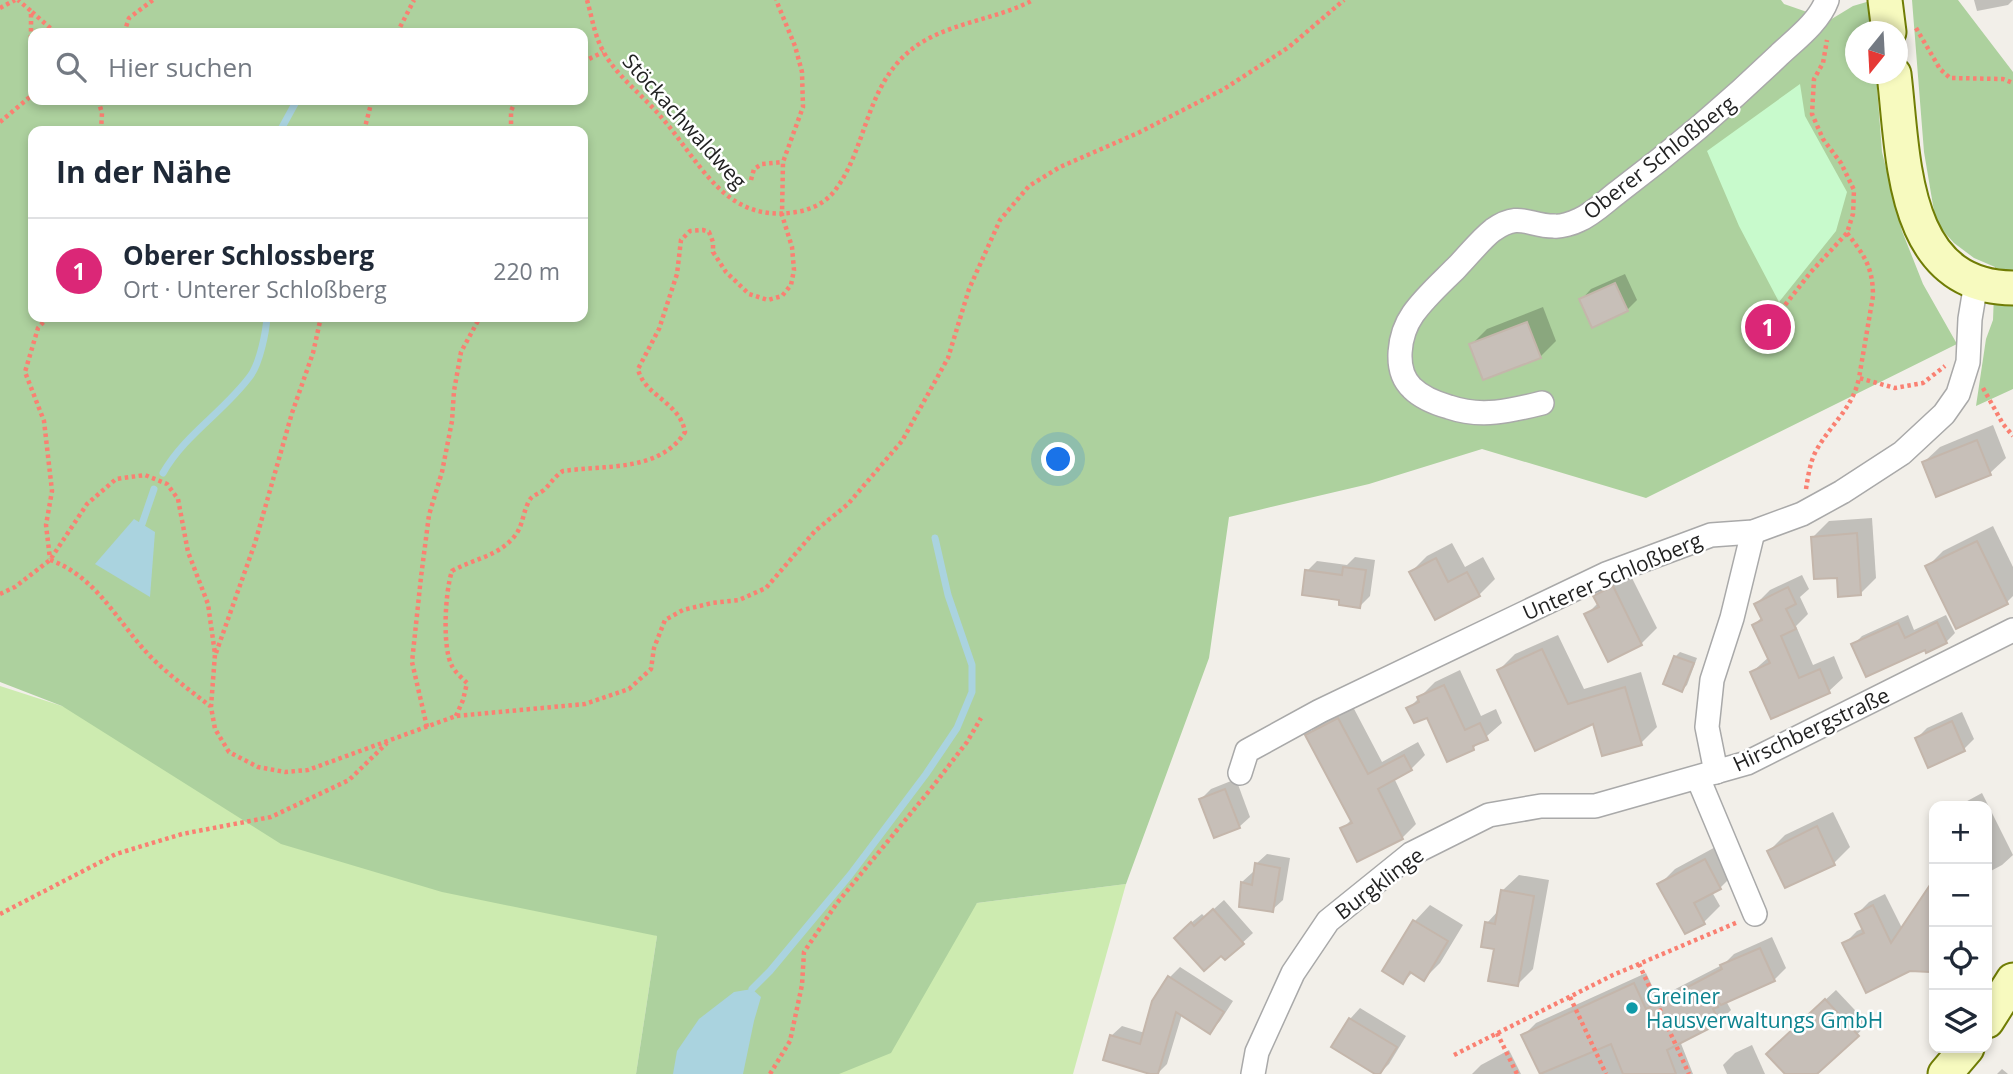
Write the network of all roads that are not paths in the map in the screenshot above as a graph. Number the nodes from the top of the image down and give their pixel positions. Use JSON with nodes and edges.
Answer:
{"nodes":[{"id":1,"x":1827,"y":0,"type":"edge"},
{"id":2,"x":1895,"y":84,"type":"edge"},
{"id":3,"x":1976,"y":283,"type":"junction"},
{"id":4,"x":2013,"y":288,"type":"edge"},
{"id":5,"x":1542,"y":402,"type":"dead end"},
{"id":6,"x":1753,"y":532,"type":"junction"},
{"id":7,"x":2013,"y":630,"type":"edge"},
{"id":8,"x":1240,"y":773,"type":"dead end"},
{"id":9,"x":1707,"y":775,"type":"junction"},
{"id":10,"x":1755,"y":914,"type":"road end"},
{"id":11,"x":2013,"y":980,"type":"edge"},
{"id":12,"x":1992,"y":1013,"type":"edge"},
{"id":13,"x":1963,"y":1053,"type":"edge"},
{"id":14,"x":1253,"y":1074,"type":"edge"},
{"id":15,"x":1945,"y":1074,"type":"edge"}],
"edges":[{"from":1,"to":5,"type":"street","name":"Oberer Schloßberg"},
{"from":2,"to":3,"type":"main road"},
{"from":3,"to":4,"type":"main road"},
{"from":3,"to":6,"type":"street","name":"Unterer Schloßberg"},
{"from":6,"to":8,"type":"street","name":"Unterer Schloßberg"},
{"from":6,"to":9,"type":"street","name":"Hirschbergstraße"},
{"from":7,"to":9,"type":"street","name":"Hirschbergstraße"},
{"from":9,"to":10,"type":"street","name":"Hirschbergstraße"},
{"from":9,"to":14,"type":"street","name":"Burgklinge"},
{"from":11,"to":12,"type":"main road"},
{"from":13,"to":15,"type":"main road"}]}
